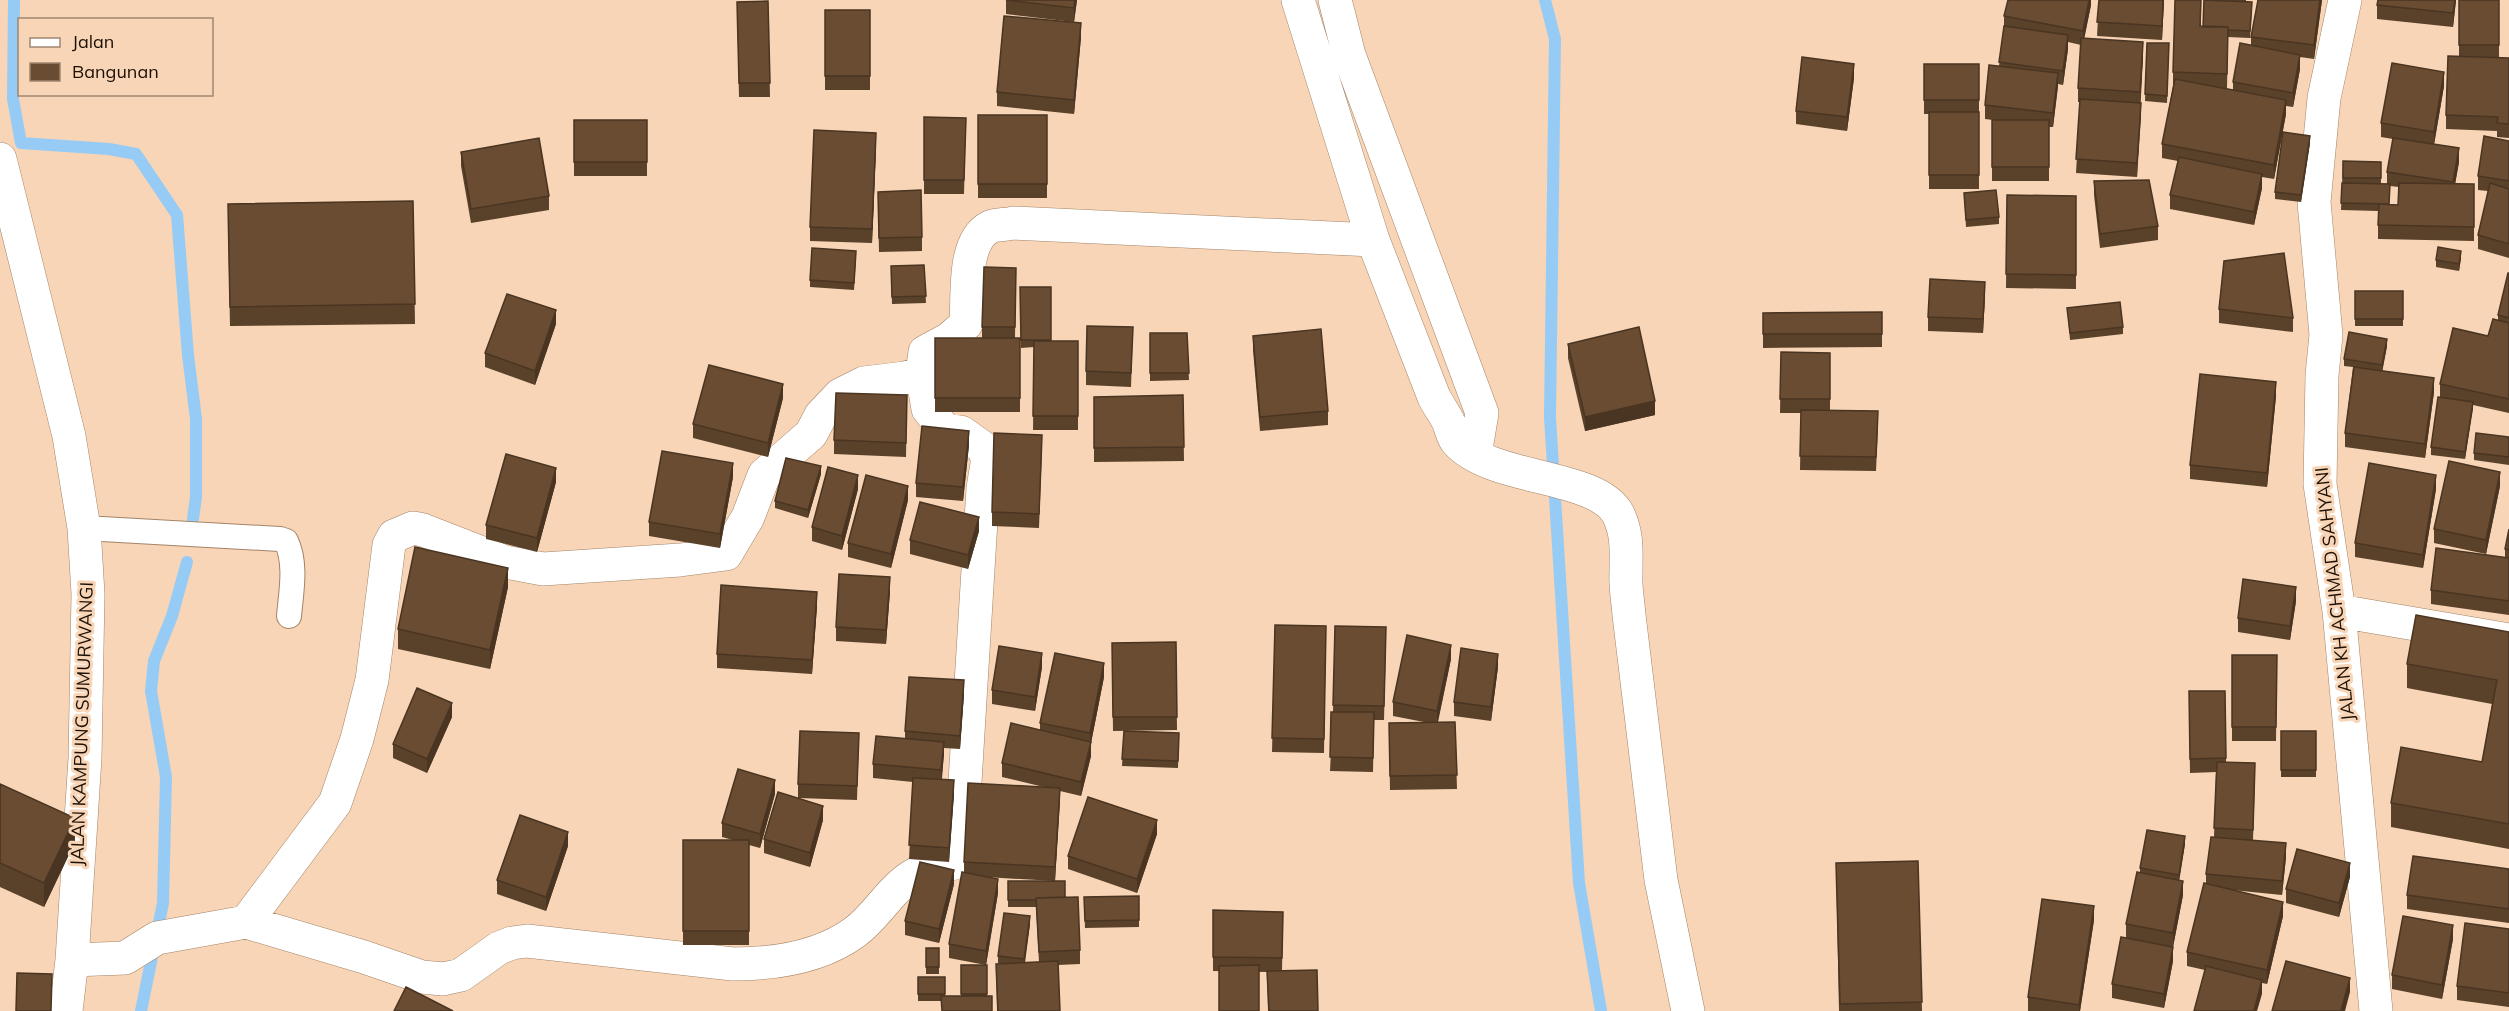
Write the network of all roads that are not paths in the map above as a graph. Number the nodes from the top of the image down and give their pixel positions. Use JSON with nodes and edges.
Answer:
{"nodes":[{"id":1,"x":1298,"y":0,"type":"edge"},
{"id":2,"x":1335,"y":0,"type":"edge"},
{"id":3,"x":2345,"y":0,"type":"edge"},
{"id":4,"x":0,"y":159,"type":"edge"},
{"id":5,"x":1372,"y":240,"type":"junction"},
{"id":6,"x":922,"y":373,"type":"junction"},
{"id":7,"x":1475,"y":455,"type":"junction"},
{"id":8,"x":84,"y":528,"type":"junction"},
{"id":9,"x":2339,"y":611,"type":"junction"},
{"id":10,"x":289,"y":616,"type":"dead end"},
{"id":11,"x":2509,"y":640,"type":"edge"},
{"id":12,"x":246,"y":922,"type":"junction"},
{"id":13,"x":72,"y":960,"type":"junction"},
{"id":14,"x":66,"y":1011,"type":"edge"},
{"id":15,"x":1688,"y":1011,"type":"edge"},
{"id":16,"x":2376,"y":1011,"type":"edge"}],
"edges":[{"from":1,"to":5,"type":"street"},
{"from":2,"to":7,"type":"street"},
{"from":3,"to":9,"type":"street","name":"JALAN KH ACHMAD SAHYANI"},
{"from":4,"to":8,"type":"street","name":"JALAN KAMPUNG SUMURWANGI"},
{"from":5,"to":6,"type":"street"},
{"from":5,"to":7,"type":"street"},
{"from":6,"to":12,"type":"street"},
{"from":6,"to":12,"type":"street"},
{"from":7,"to":15,"type":"street"},
{"from":8,"to":10,"type":"lane"},
{"from":8,"to":13,"type":"street","name":"JALAN KAMPUNG SUMURWANGI"},
{"from":9,"to":11,"type":"street"},
{"from":9,"to":16,"type":"street","name":"JALAN KH ACHMAD SAHYANI"},
{"from":12,"to":13,"type":"street"},
{"from":13,"to":14,"type":"street","name":"JALAN KAMPUNG SUMURWANGI"}]}
